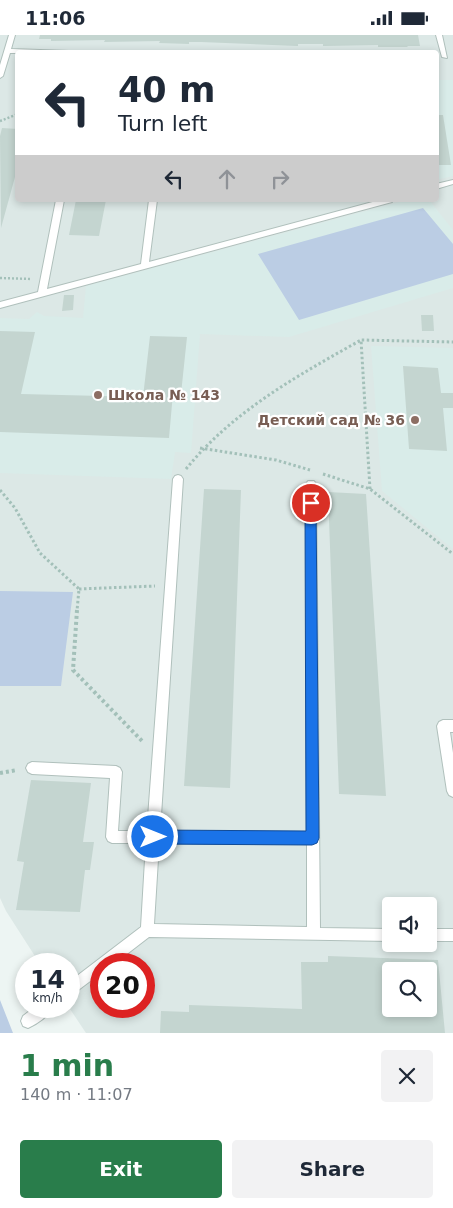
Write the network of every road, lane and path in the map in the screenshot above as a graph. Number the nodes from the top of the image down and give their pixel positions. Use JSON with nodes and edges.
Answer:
{"nodes":[{"id":1,"x":12,"y":35,"type":"edge"},
{"id":2,"x":439,"y":35,"type":"edge"},
{"id":3,"x":8,"y":51,"type":"junction"},
{"id":4,"x":15,"y":51,"type":"edge"},
{"id":5,"x":439,"y":57,"type":"edge"},
{"id":6,"x":445,"y":57,"type":"junction"},
{"id":7,"x":453,"y":58,"type":"edge"},
{"id":8,"x":0,"y":76,"type":"edge"},
{"id":9,"x":15,"y":115,"type":"edge"},
{"id":10,"x":0,"y":121,"type":"edge"},
{"id":11,"x":453,"y":182,"type":"edge"},
{"id":12,"x":439,"y":186,"type":"edge"},
{"id":13,"x":60,"y":202,"type":"edge"},
{"id":14,"x":153,"y":202,"type":"edge"},
{"id":15,"x":381,"y":202,"type":"edge"},
{"id":16,"x":145,"y":265,"type":"junction"},
{"id":17,"x":0,"y":278,"type":"edge"},
{"id":18,"x":44,"y":280,"type":"junction"},
{"id":19,"x":42,"y":293,"type":"junction"},
{"id":20,"x":0,"y":305,"type":"edge"},
{"id":21,"x":361,"y":340,"type":"junction"},
{"id":22,"x":453,"y":342,"type":"edge"},
{"id":23,"x":200,"y":448,"type":"junction"},
{"id":24,"x":178,"y":479,"type":"joint"},
{"id":25,"x":311,"y":484,"type":"dead end"},
{"id":26,"x":370,"y":489,"type":"junction"},
{"id":27,"x":0,"y":490,"type":"edge"},
{"id":28,"x":453,"y":554,"type":"edge"},
{"id":29,"x":170,"y":586,"type":"junction"},
{"id":30,"x":79,"y":589,"type":"junction"},
{"id":31,"x":453,"y":726,"type":"edge"},
{"id":32,"x":158,"y":758,"type":"junction"},
{"id":33,"x":32,"y":768,"type":"dead end"},
{"id":34,"x":453,"y":791,"type":"edge"},
{"id":35,"x":153,"y":837,"type":"junction"},
{"id":36,"x":312,"y":838,"type":"junction"},
{"id":37,"x":148,"y":930,"type":"junction"},
{"id":38,"x":314,"y":934,"type":"junction"},
{"id":39,"x":382,"y":935,"type":"edge"},
{"id":40,"x":437,"y":935,"type":"edge"},
{"id":41,"x":453,"y":935,"type":"edge"},
{"id":42,"x":117,"y":953,"type":"edge"},
{"id":43,"x":90,"y":973,"type":"edge"},
{"id":44,"x":80,"y":981,"type":"edge"},
{"id":45,"x":32,"y":1018,"type":"edge"},
{"id":46,"x":28,"y":1021,"type":"dead end"}],
"edges":[{"from":1,"to":3,"type":"lane"},
{"from":2,"to":6,"type":"lane"},
{"from":3,"to":4,"type":"lane"},
{"from":3,"to":8,"type":"lane"},
{"from":5,"to":6,"type":"lane"},
{"from":6,"to":7,"type":"lane"},
{"from":9,"to":10,"type":"path"},
{"from":11,"to":12,"type":"lane"},
{"from":13,"to":18,"type":"lane"},
{"from":14,"to":16,"type":"lane"},
{"from":15,"to":16,"type":"lane"},
{"from":16,"to":19,"type":"lane"},
{"from":17,"to":18,"type":"path"},
{"from":18,"to":19,"type":"lane"},
{"from":19,"to":20,"type":"lane"},
{"from":21,"to":22,"type":"path"},
{"from":21,"to":23,"type":"path"},
{"from":21,"to":26,"type":"path"},
{"from":23,"to":24,"type":"path"},
{"from":23,"to":26,"type":"path"},
{"from":24,"to":29,"type":"lane"},
{"from":25,"to":36,"type":"lane"},
{"from":26,"to":28,"type":"path"},
{"from":27,"to":30,"type":"path"},
{"from":29,"to":30,"type":"path"},
{"from":29,"to":32,"type":"lane"},
{"from":30,"to":32,"type":"path"},
{"from":31,"to":34,"type":"lane"},
{"from":32,"to":35,"type":"lane"},
{"from":33,"to":35,"type":"lane"},
{"from":35,"to":36,"type":"lane"},
{"from":35,"to":37,"type":"lane"},
{"from":36,"to":38,"type":"lane"},
{"from":37,"to":38,"type":"lane"},
{"from":37,"to":42,"type":"lane"},
{"from":38,"to":39,"type":"lane"},
{"from":40,"to":41,"type":"lane"},
{"from":43,"to":44,"type":"lane"},
{"from":45,"to":46,"type":"lane"}]}
